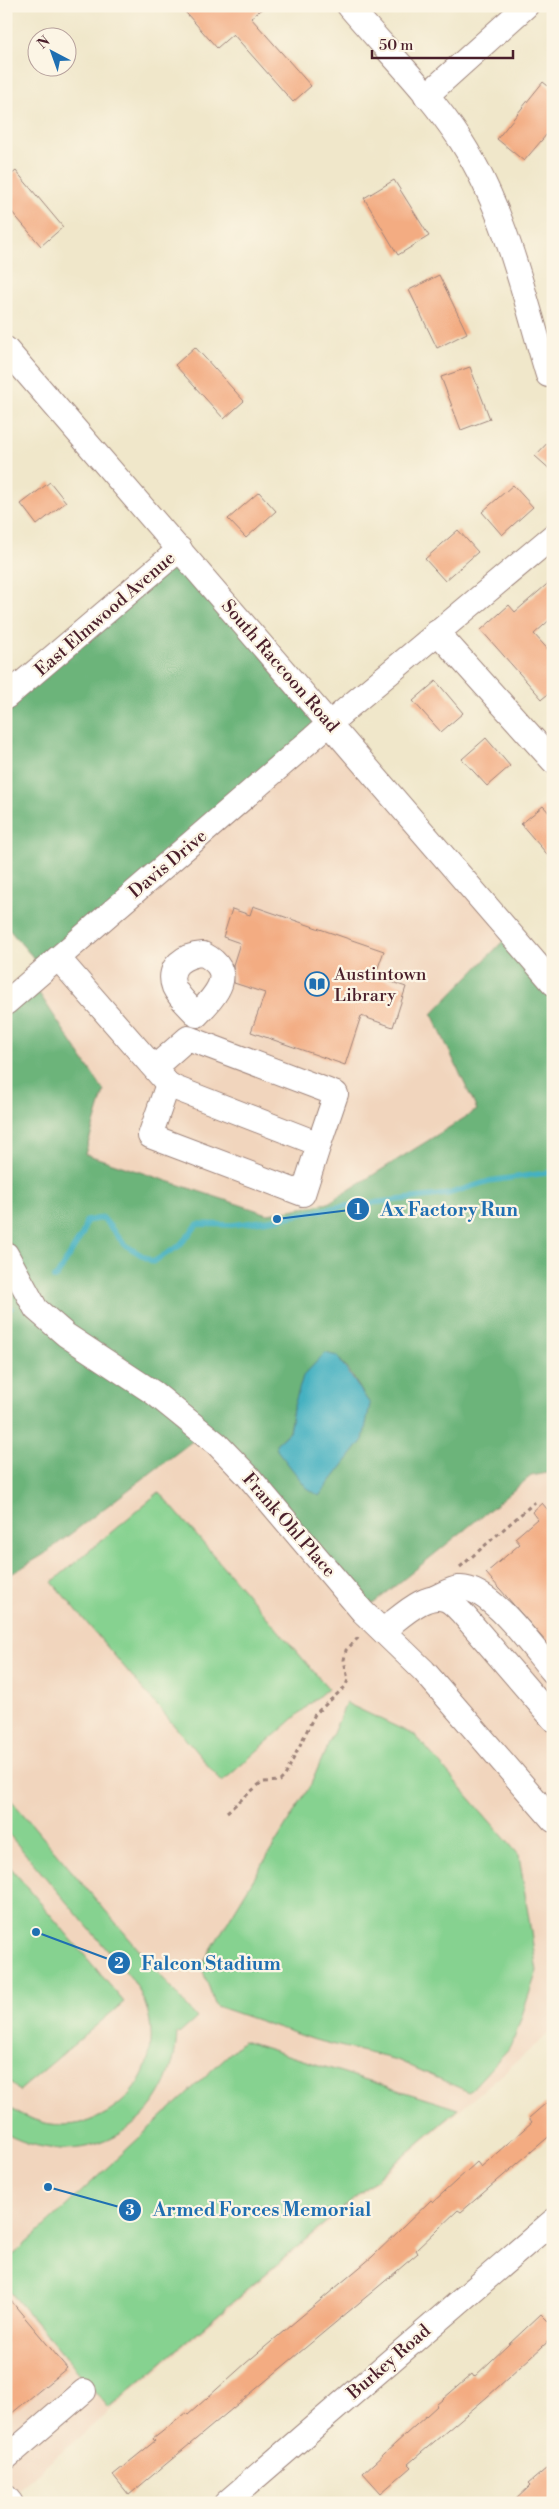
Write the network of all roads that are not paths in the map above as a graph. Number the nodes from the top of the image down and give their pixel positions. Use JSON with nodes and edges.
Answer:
{"nodes":[{"id":1,"x":349,"y":6,"type":"edge"},
{"id":2,"x":526,"y":6,"type":"edge"},
{"id":3,"x":426,"y":96,"type":"junction"},
{"id":4,"x":6,"y":349,"type":"edge"},
{"id":5,"x":548,"y":375,"type":"dead end"},
{"id":6,"x":553,"y":536,"type":"edge"},
{"id":7,"x":180,"y":549,"type":"junction"},
{"id":8,"x":437,"y":632,"type":"junction"},
{"id":9,"x":6,"y":696,"type":"edge"},
{"id":10,"x":330,"y":724,"type":"junction"},
{"id":11,"x":553,"y":761,"type":"edge"},
{"id":12,"x":58,"y":958,"type":"junction"},
{"id":13,"x":553,"y":983,"type":"edge"},
{"id":14,"x":6,"y":1003,"type":"edge"},
{"id":15,"x":197,"y":1015,"type":"dead end"},
{"id":16,"x":188,"y":1038,"type":"junction"},
{"id":17,"x":162,"y":1076,"type":"junction"},
{"id":18,"x":319,"y":1144,"type":"junction"},
{"id":19,"x":6,"y":1254,"type":"edge"},
{"id":20,"x":434,"y":1598,"type":"junction"},
{"id":21,"x":372,"y":1633,"type":"junction"},
{"id":22,"x":553,"y":1672,"type":"edge"},
{"id":23,"x":553,"y":1718,"type":"edge"},
{"id":24,"x":553,"y":1820,"type":"edge"},
{"id":25,"x":553,"y":2221,"type":"edge"},
{"id":26,"x":84,"y":2391,"type":"dead end"},
{"id":27,"x":6,"y":2458,"type":"edge"},
{"id":28,"x":6,"y":2497,"type":"edge"},
{"id":29,"x":12,"y":2503,"type":"edge"},
{"id":30,"x":226,"y":2503,"type":"edge"}],
"edges":[{"from":1,"to":3,"type":"street"},
{"from":2,"to":3,"type":"street"},
{"from":3,"to":5,"type":"street"},
{"from":4,"to":7,"type":"street","name":"South Raccoon Road"},
{"from":6,"to":8,"type":"street","name":"Davis Drive"},
{"from":7,"to":9,"type":"street","name":"East Elmwood Avenue"},
{"from":7,"to":10,"type":"street","name":"South Raccoon Road"},
{"from":8,"to":10,"type":"street","name":"Davis Drive"},
{"from":8,"to":11,"type":"street"},
{"from":10,"to":12,"type":"street","name":"Davis Drive"},
{"from":10,"to":13,"type":"street","name":"South Raccoon Road"},
{"from":12,"to":14,"type":"street","name":"Davis Drive"},
{"from":12,"to":17,"type":"street"},
{"from":15,"to":16,"type":"street"},
{"from":16,"to":17,"type":"street"},
{"from":16,"to":18,"type":"street"},
{"from":17,"to":18,"type":"street"},
{"from":17,"to":18,"type":"street"},
{"from":19,"to":21,"type":"street","name":"Frank Ohl Place"},
{"from":20,"to":21,"type":"street"},
{"from":20,"to":22,"type":"street"},
{"from":20,"to":23,"type":"street"},
{"from":21,"to":24,"type":"street","name":"Frank Ohl Place"},
{"from":25,"to":30,"type":"street","name":"Burkey Road"},
{"from":26,"to":27,"type":"street"},
{"from":28,"to":29,"type":"street"}]}
